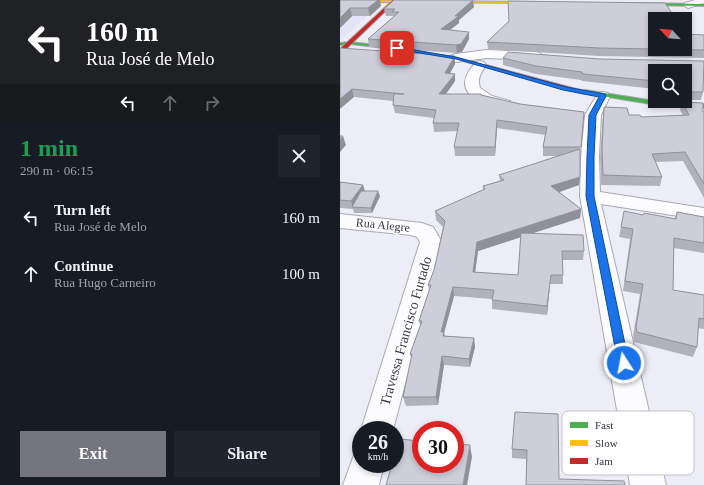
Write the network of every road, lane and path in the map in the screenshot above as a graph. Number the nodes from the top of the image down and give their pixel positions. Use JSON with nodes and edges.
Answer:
{"nodes":[{"id":1,"x":704,"y":0,"type":"edge"},
{"id":2,"x":340,"y":1,"type":"edge"},
{"id":3,"x":394,"y":1,"type":"edge"},
{"id":4,"x":544,"y":3,"type":"edge"},
{"id":5,"x":624,"y":4,"type":"edge"},
{"id":6,"x":688,"y":5,"type":"junction"},
{"id":7,"x":704,"y":5,"type":"edge"},
{"id":8,"x":350,"y":43,"type":"junction"},
{"id":9,"x":340,"y":44,"type":"edge"},
{"id":10,"x":340,"y":50,"type":"edge"},
{"id":11,"x":440,"y":56,"type":"junction"},
{"id":12,"x":550,"y":57,"type":"edge"},
{"id":13,"x":456,"y":58,"type":"junction"},
{"id":14,"x":480,"y":65,"type":"junction"},
{"id":15,"x":521,"y":106,"type":"edge"},
{"id":16,"x":704,"y":106,"type":"edge"},
{"id":17,"x":591,"y":108,"type":"junction"},
{"id":18,"x":590,"y":196,"type":"junction"},
{"id":19,"x":704,"y":214,"type":"edge"},
{"id":20,"x":340,"y":221,"type":"edge"},
{"id":21,"x":425,"y":232,"type":"joint"},
{"id":22,"x":633,"y":411,"type":"edge"},
{"id":23,"x":380,"y":421,"type":"edge"},
{"id":24,"x":364,"y":473,"type":"edge"},
{"id":25,"x":646,"y":475,"type":"edge"},
{"id":26,"x":361,"y":485,"type":"edge"},
{"id":27,"x":648,"y":485,"type":"edge"}],
"edges":[{"from":1,"to":6,"type":"street"},
{"from":2,"to":3,"type":"street"},
{"from":3,"to":4,"type":"street"},
{"from":3,"to":8,"type":"street"},
{"from":5,"to":6,"type":"street"},
{"from":6,"to":7,"type":"street"},
{"from":8,"to":9,"type":"street"},
{"from":8,"to":10,"type":"street"},
{"from":8,"to":11,"type":"street"},
{"from":10,"to":11,"type":"street"},
{"from":11,"to":13,"type":"street"},
{"from":12,"to":13,"type":"street"},
{"from":13,"to":14,"type":"street"},
{"from":14,"to":15,"type":"street"},
{"from":14,"to":17,"type":"street"},
{"from":16,"to":17,"type":"street"},
{"from":17,"to":18,"type":"street"},
{"from":18,"to":19,"type":"street"},
{"from":18,"to":22,"type":"street"},
{"from":20,"to":21,"type":"street","name":"Rua Alegre"},
{"from":21,"to":23,"type":"street","name":"Travessa Francisco Furtado"},
{"from":24,"to":26,"type":"street"},
{"from":25,"to":27,"type":"street"}]}
